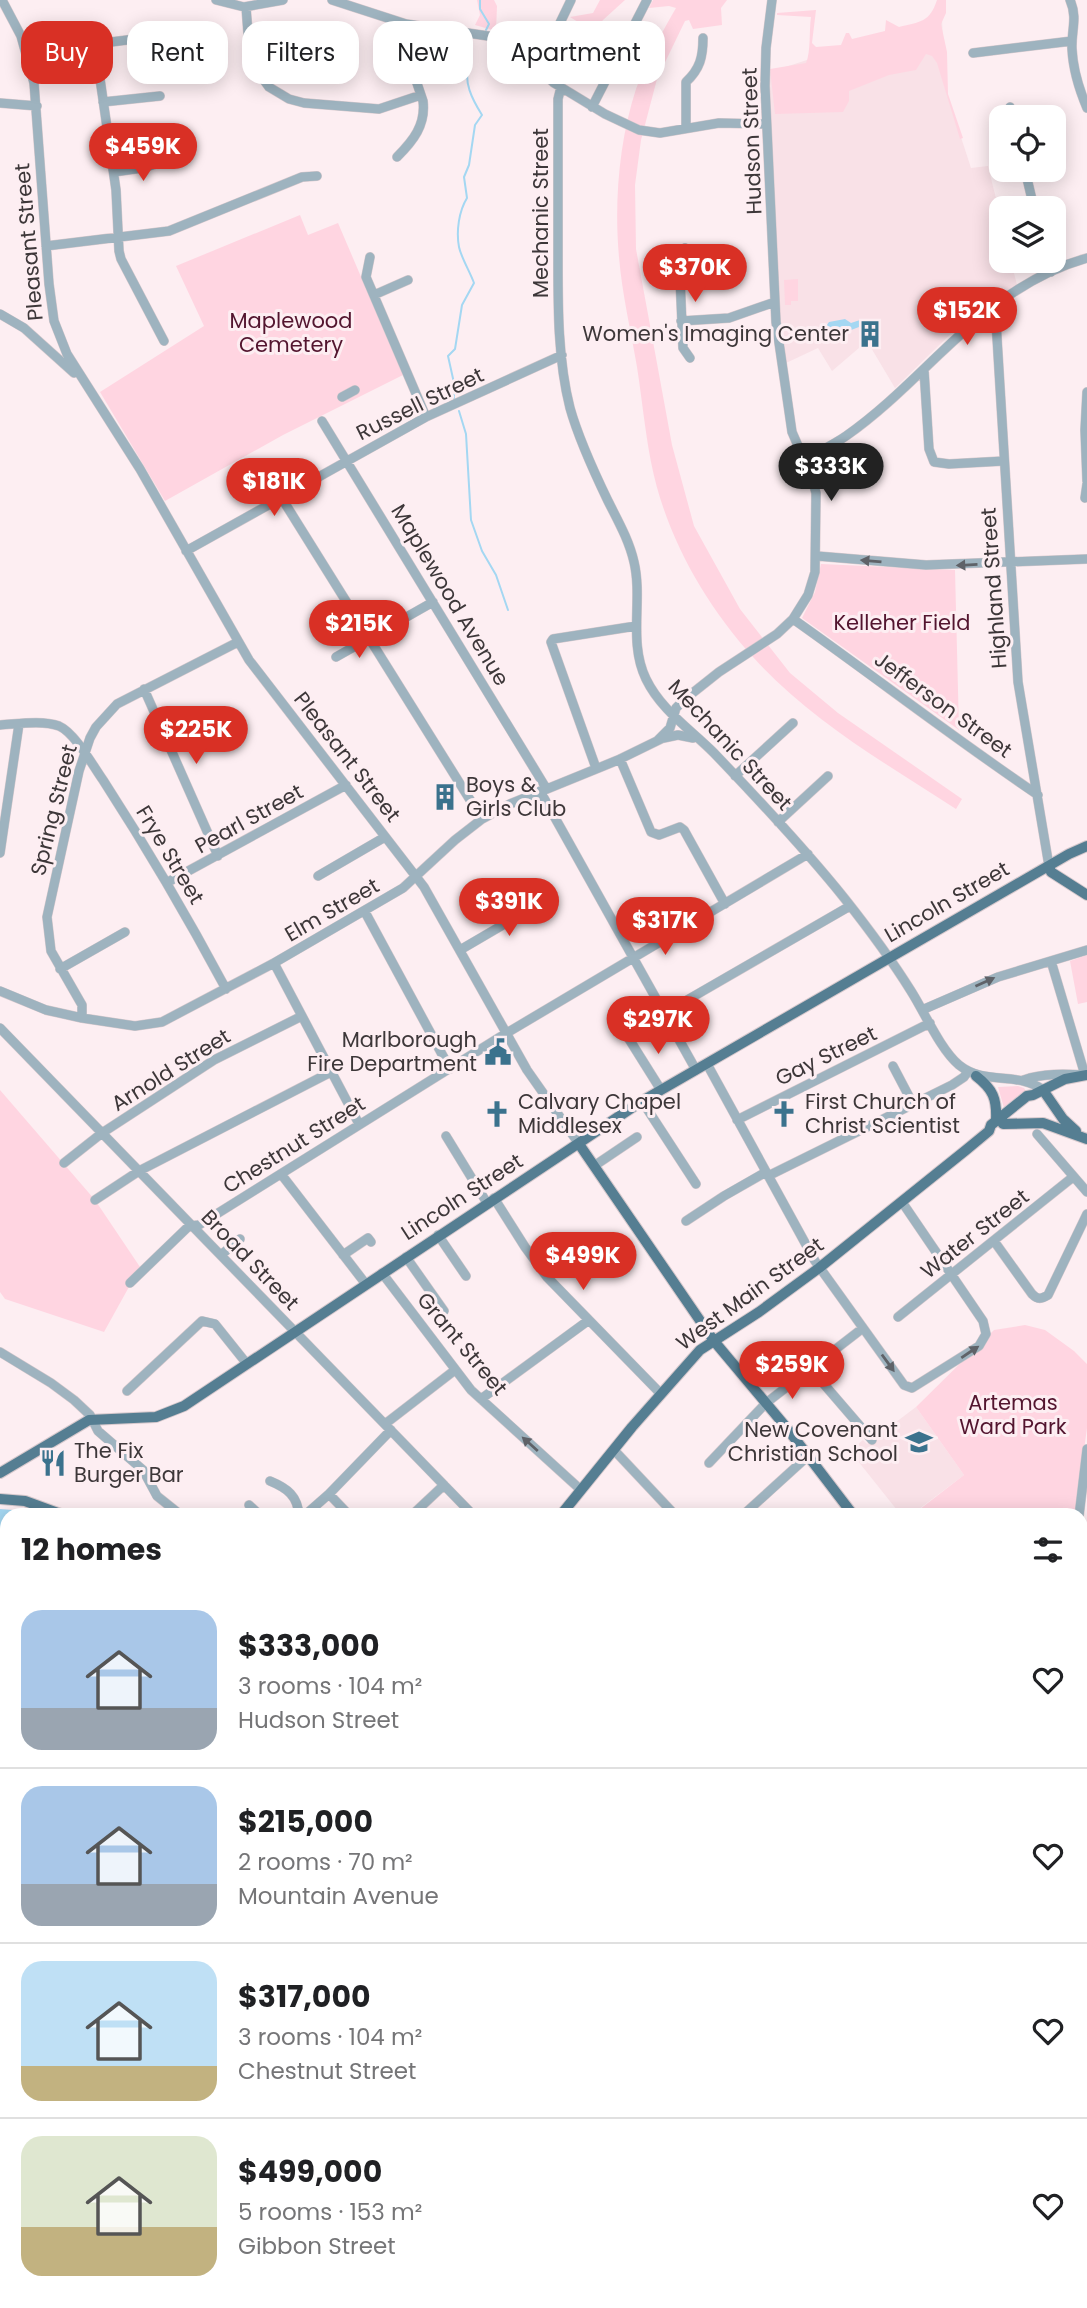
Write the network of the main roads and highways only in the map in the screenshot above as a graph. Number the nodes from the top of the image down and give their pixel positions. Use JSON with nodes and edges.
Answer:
{"nodes":[{"id":1,"x":1087,"y":846,"type":"edge"},
{"id":2,"x":1049,"y":866,"type":"junction"},
{"id":3,"x":1087,"y":895,"type":"edge"},
{"id":4,"x":972,"y":1074,"type":"road end"},
{"id":5,"x":1086,"y":1075,"type":"edge"},
{"id":6,"x":1038,"y":1093,"type":"junction"},
{"id":7,"x":1000,"y":1122,"type":"junction"},
{"id":8,"x":1087,"y":1139,"type":"edge"},
{"id":9,"x":579,"y":1144,"type":"junction"},
{"id":10,"x":714,"y":1341,"type":"junction"},
{"id":11,"x":0,"y":1473,"type":"edge"},
{"id":12,"x":0,"y":1499,"type":"edge"},
{"id":13,"x":43,"y":1508,"type":"edge"},
{"id":14,"x":569,"y":1508,"type":"edge"},
{"id":15,"x":848,"y":1508,"type":"edge"}],
"edges":[{"from":1,"to":2,"type":"main road","name":"Lincoln Street"},
{"from":2,"to":3,"type":"main road"},
{"from":2,"to":9,"type":"main road","name":"Lincoln Street"},
{"from":4,"to":7,"type":"main road"},
{"from":5,"to":6,"type":"main road","name":"West Main Street"},
{"from":6,"to":7,"type":"main road","name":"West Main Street"},
{"from":6,"to":8,"type":"main road"},
{"from":7,"to":8,"type":"main road"},
{"from":7,"to":10,"type":"main road","name":"West Main Street"},
{"from":9,"to":10,"type":"main road","name":"Pleasant Street"},
{"from":9,"to":11,"type":"main road","name":"Lincoln Street"},
{"from":10,"to":14,"type":"main road","name":"West Main Street"},
{"from":10,"to":15,"type":"main road","name":"Pleasant Street"},
{"from":12,"to":13,"type":"main road"}]}
